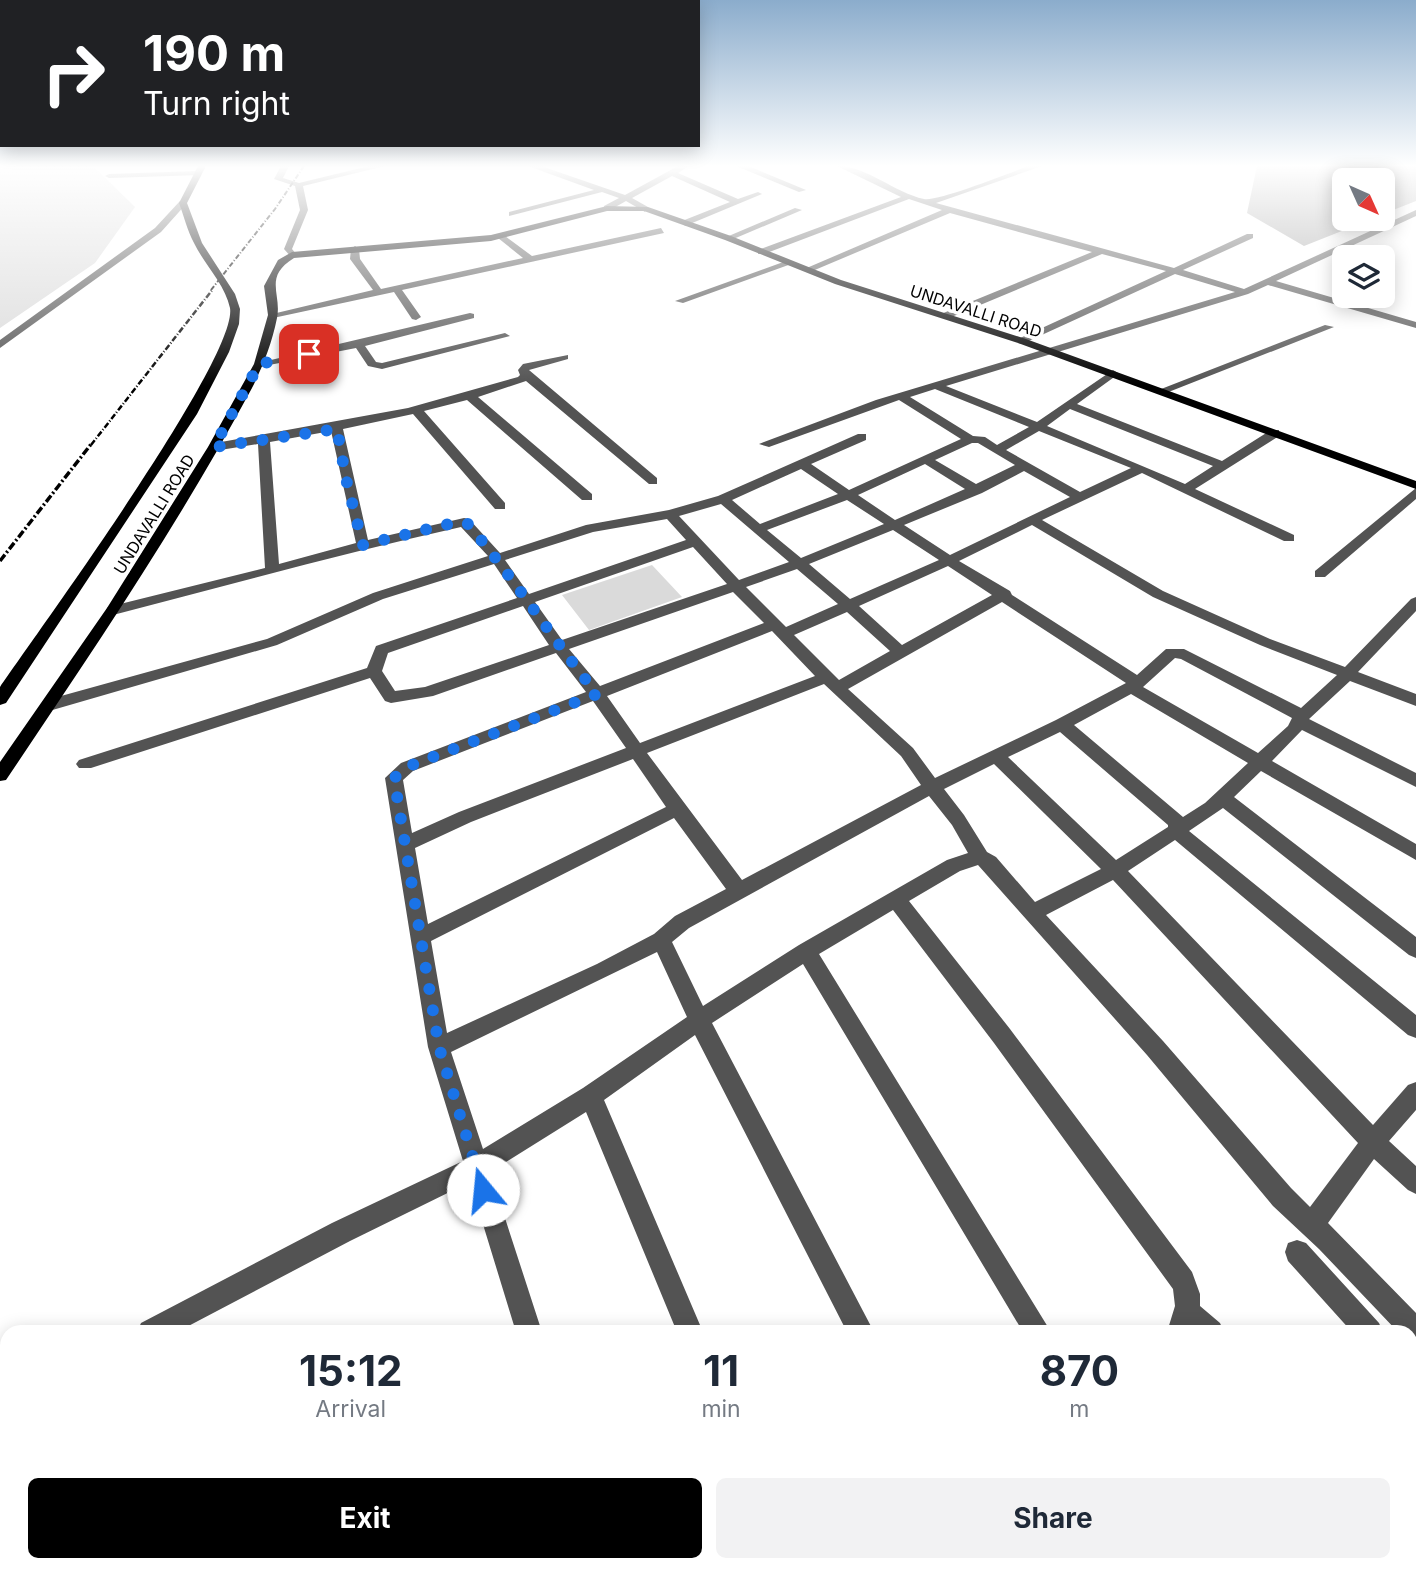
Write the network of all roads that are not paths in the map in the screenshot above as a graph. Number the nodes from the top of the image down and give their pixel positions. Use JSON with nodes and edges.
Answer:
{"nodes":[{"id":1,"x":145,"y":239,"type":"edge"},
{"id":2,"x":198,"y":239,"type":"edge"},
{"id":3,"x":290,"y":239,"type":"edge"},
{"id":4,"x":478,"y":239,"type":"edge"},
{"id":5,"x":505,"y":239,"type":"edge"},
{"id":6,"x":618,"y":239,"type":"edge"},
{"id":7,"x":730,"y":239,"type":"edge"},
{"id":8,"x":795,"y":239,"type":"edge"},
{"id":9,"x":879,"y":239,"type":"edge"},
{"id":10,"x":1062,"y":239,"type":"edge"},
{"id":11,"x":1243,"y":239,"type":"edge"},
{"id":12,"x":1358,"y":239,"type":"edge"},
{"id":13,"x":355,"y":249,"type":"junction"},
{"id":14,"x":1104,"y":250,"type":"junction"},
{"id":15,"x":761,"y":252,"type":"junction"},
{"id":16,"x":292,"y":255,"type":"junction"},
{"id":17,"x":530,"y":258,"type":"junction"},
{"id":18,"x":789,"y":262,"type":"junction"},
{"id":19,"x":1176,"y":269,"type":"junction"},
{"id":20,"x":807,"y":270,"type":"junction"},
{"id":21,"x":1269,"y":282,"type":"junction"},
{"id":22,"x":396,"y":287,"type":"junction"},
{"id":23,"x":378,"y":291,"type":"junction"},
{"id":24,"x":1245,"y":292,"type":"junction"},
{"id":25,"x":680,"y":301,"type":"dead end"},
{"id":26,"x":272,"y":315,"type":"junction"},
{"id":27,"x":470,"y":316,"type":"dead end"},
{"id":28,"x":945,"y":316,"type":"junction"},
{"id":29,"x":416,"y":317,"type":"dead end"},
{"id":30,"x":1413,"y":322,"type":"edge"},
{"id":31,"x":1329,"y":327,"type":"dead end"},
{"id":32,"x":506,"y":336,"type":"dead end"},
{"id":33,"x":1023,"y":341,"type":"junction"},
{"id":34,"x":359,"y":344,"type":"junction"},
{"id":35,"x":0,"y":345,"type":"edge"},
{"id":36,"x":1052,"y":351,"type":"junction"},
{"id":37,"x":564,"y":357,"type":"dead end"},
{"id":38,"x":259,"y":364,"type":"junction"},
{"id":39,"x":1113,"y":373,"type":"junction"},
{"id":40,"x":526,"y":374,"type":"junction"},
{"id":41,"x":937,"y":386,"type":"junction"},
{"id":42,"x":1162,"y":391,"type":"junction"},
{"id":43,"x":471,"y":397,"type":"junction"},
{"id":44,"x":901,"y":397,"type":"junction"},
{"id":45,"x":1069,"y":405,"type":"junction"},
{"id":46,"x":417,"y":411,"type":"junction"},
{"id":47,"x":1038,"y":427,"type":"junction"},
{"id":48,"x":337,"y":429,"type":"junction"},
{"id":49,"x":1275,"y":433,"type":"junction"},
{"id":50,"x":862,"y":437,"type":"dead end"},
{"id":51,"x":264,"y":439,"type":"junction"},
{"id":52,"x":970,"y":439,"type":"junction"},
{"id":53,"x":765,"y":444,"type":"dead end"},
{"id":54,"x":214,"y":447,"type":"junction"},
{"id":55,"x":997,"y":450,"type":"junction"},
{"id":56,"x":925,"y":459,"type":"junction"},
{"id":57,"x":804,"y":464,"type":"junction"},
{"id":58,"x":1024,"y":466,"type":"junction"},
{"id":59,"x":1223,"y":466,"type":"junction"},
{"id":60,"x":1142,"y":468,"type":"junction"},
{"id":61,"x":653,"y":481,"type":"dead end"},
{"id":62,"x":1416,"y":485,"type":"edge"},
{"id":63,"x":1186,"y":489,"type":"junction"},
{"id":64,"x":977,"y":490,"type":"junction"},
{"id":65,"x":1416,"y":492,"type":"edge"},
{"id":66,"x":848,"y":495,"type":"junction"},
{"id":67,"x":587,"y":497,"type":"dead end"},
{"id":68,"x":1080,"y":497,"type":"junction"},
{"id":69,"x":723,"y":499,"type":"junction"},
{"id":70,"x":500,"y":506,"type":"dead end"},
{"id":71,"x":670,"y":514,"type":"junction"},
{"id":72,"x":1032,"y":520,"type":"junction"},
{"id":73,"x":893,"y":526,"type":"junction"},
{"id":74,"x":758,"y":529,"type":"junction"},
{"id":75,"x":1289,"y":538,"type":"dead end"},
{"id":76,"x":694,"y":542,"type":"junction"},
{"id":77,"x":363,"y":545,"type":"junction"},
{"id":78,"x":497,"y":558,"type":"junction"},
{"id":79,"x":948,"y":561,"type":"junction"},
{"id":80,"x":801,"y":564,"type":"junction"},
{"id":81,"x":272,"y":571,"type":"junction"},
{"id":82,"x":1320,"y":574,"type":"dead end"},
{"id":83,"x":736,"y":586,"type":"junction"},
{"id":84,"x":1005,"y":594,"type":"junction"},
{"id":85,"x":526,"y":602,"type":"junction"},
{"id":86,"x":1416,"y":602,"type":"edge"},
{"id":87,"x":847,"y":606,"type":"junction"},
{"id":88,"x":113,"y":610,"type":"junction"},
{"id":89,"x":779,"y":629,"type":"junction"},
{"id":90,"x":558,"y":646,"type":"junction"},
{"id":91,"x":901,"y":653,"type":"junction"},
{"id":92,"x":374,"y":671,"type":"junction"},
{"id":93,"x":1346,"y":673,"type":"junction"},
{"id":94,"x":832,"y":682,"type":"junction"},
{"id":95,"x":1135,"y":685,"type":"junction"},
{"id":96,"x":597,"y":694,"type":"junction"},
{"id":97,"x":0,"y":699,"type":"edge"},
{"id":98,"x":1416,"y":700,"type":"edge"},
{"id":99,"x":49,"y":705,"type":"junction"},
{"id":100,"x":1301,"y":718,"type":"junction"},
{"id":101,"x":1062,"y":724,"type":"junction"},
{"id":102,"x":635,"y":751,"type":"junction"},
{"id":103,"x":996,"y":755,"type":"junction"},
{"id":104,"x":1258,"y":763,"type":"junction"},
{"id":105,"x":85,"y":764,"type":"dead end"},
{"id":106,"x":0,"y":775,"type":"edge"},
{"id":107,"x":1414,"y":777,"type":"edge"},
{"id":108,"x":932,"y":787,"type":"junction"},
{"id":109,"x":1223,"y":798,"type":"junction"},
{"id":110,"x":677,"y":809,"type":"junction"},
{"id":111,"x":1178,"y":828,"type":"junction"},
{"id":112,"x":404,"y":845,"type":"junction"},
{"id":113,"x":1416,"y":853,"type":"edge"},
{"id":114,"x":981,"y":857,"type":"junction"},
{"id":115,"x":1115,"y":870,"type":"junction"},
{"id":116,"x":739,"y":891,"type":"junction"},
{"id":117,"x":897,"y":900,"type":"junction"},
{"id":118,"x":1032,"y":912,"type":"junction"},
{"id":119,"x":420,"y":937,"type":"junction"},
{"id":120,"x":661,"y":940,"type":"junction"},
{"id":121,"x":1416,"y":949,"type":"edge"},
{"id":122,"x":806,"y":951,"type":"junction"},
{"id":123,"x":699,"y":1020,"type":"junction"},
{"id":124,"x":1416,"y":1028,"type":"edge"},
{"id":125,"x":439,"y":1047,"type":"junction"},
{"id":126,"x":1416,"y":1093,"type":"edge"},
{"id":127,"x":591,"y":1096,"type":"junction"},
{"id":128,"x":1373,"y":1142,"type":"junction"},
{"id":129,"x":476,"y":1167,"type":"junction"},
{"id":130,"x":1416,"y":1182,"type":"edge"},
{"id":131,"x":1312,"y":1224,"type":"junction"},
{"id":132,"x":1297,"y":1252,"type":"dead end"},
{"id":133,"x":1184,"y":1322,"type":"edge"},
{"id":134,"x":163,"y":1325,"type":"edge"},
{"id":135,"x":527,"y":1325,"type":"edge"},
{"id":136,"x":687,"y":1325,"type":"edge"},
{"id":137,"x":857,"y":1325,"type":"edge"},
{"id":138,"x":1034,"y":1325,"type":"edge"},
{"id":139,"x":1364,"y":1325,"type":"edge"},
{"id":140,"x":1409,"y":1325,"type":"edge"}],
"edges":[{"from":1,"to":35,"type":"street"},
{"from":2,"to":97,"type":"main road"},
{"from":3,"to":16,"type":"street"},
{"from":4,"to":13,"type":"main road","name":"UNDAVALLI ROAD"},
{"from":5,"to":17,"type":"street"},
{"from":6,"to":17,"type":"street"},
{"from":7,"to":15,"type":"main road","name":"UNDAVALLI ROAD"},
{"from":8,"to":15,"type":"street"},
{"from":9,"to":20,"type":"street"},
{"from":10,"to":14,"type":"street"},
{"from":11,"to":19,"type":"street"},
{"from":12,"to":21,"type":"street"},
{"from":13,"to":16,"type":"main road","name":"UNDAVALLI ROAD"},
{"from":13,"to":23,"type":"street"},
{"from":14,"to":19,"type":"street"},
{"from":14,"to":28,"type":"street"},
{"from":15,"to":18,"type":"main road","name":"UNDAVALLI ROAD"},
{"from":16,"to":26,"type":"main road","name":"UNDAVALLI ROAD"},
{"from":17,"to":22,"type":"street"},
{"from":18,"to":20,"type":"main road","name":"UNDAVALLI ROAD"},
{"from":18,"to":25,"type":"street"},
{"from":19,"to":24,"type":"street"},
{"from":19,"to":33,"type":"street"},
{"from":20,"to":28,"type":"main road","name":"UNDAVALLI ROAD"},
{"from":21,"to":24,"type":"street"},
{"from":21,"to":30,"type":"street"},
{"from":22,"to":23,"type":"street"},
{"from":22,"to":29,"type":"street"},
{"from":23,"to":26,"type":"street"},
{"from":24,"to":36,"type":"street"},
{"from":26,"to":38,"type":"main road","name":"UNDAVALLI ROAD"},
{"from":27,"to":34,"type":"street"},
{"from":28,"to":33,"type":"main road","name":"UNDAVALLI ROAD"},
{"from":31,"to":42,"type":"street"},
{"from":32,"to":34,"type":"street"},
{"from":33,"to":36,"type":"main road","name":"UNDAVALLI ROAD"},
{"from":34,"to":38,"type":"street"},
{"from":36,"to":39,"type":"main road","name":"UNDAVALLI ROAD"},
{"from":36,"to":41,"type":"street"},
{"from":37,"to":40,"type":"street"},
{"from":38,"to":54,"type":"main road","name":"UNDAVALLI ROAD"},
{"from":39,"to":42,"type":"main road","name":"UNDAVALLI ROAD"},
{"from":39,"to":45,"type":"street"},
{"from":40,"to":43,"type":"street"},
{"from":40,"to":61,"type":"street"},
{"from":41,"to":44,"type":"street"},
{"from":41,"to":47,"type":"street"},
{"from":42,"to":49,"type":"main road","name":"UNDAVALLI ROAD"},
{"from":43,"to":46,"type":"street"},
{"from":43,"to":67,"type":"street"},
{"from":44,"to":52,"type":"street"},
{"from":44,"to":53,"type":"street"},
{"from":45,"to":47,"type":"street"},
{"from":45,"to":59,"type":"street"},
{"from":46,"to":48,"type":"street"},
{"from":46,"to":70,"type":"street"},
{"from":47,"to":55,"type":"street"},
{"from":47,"to":60,"type":"street"},
{"from":48,"to":51,"type":"street"},
{"from":48,"to":77,"type":"street"},
{"from":49,"to":59,"type":"street"},
{"from":49,"to":62,"type":"main road","name":"UNDAVALLI ROAD"},
{"from":50,"to":57,"type":"street"},
{"from":51,"to":54,"type":"street"},
{"from":51,"to":81,"type":"street"},
{"from":52,"to":55,"type":"street"},
{"from":52,"to":56,"type":"street"},
{"from":54,"to":88,"type":"main road","name":"UNDAVALLI ROAD"},
{"from":55,"to":58,"type":"street"},
{"from":56,"to":64,"type":"street"},
{"from":56,"to":66,"type":"street"},
{"from":57,"to":66,"type":"street"},
{"from":57,"to":69,"type":"street"},
{"from":58,"to":64,"type":"street"},
{"from":58,"to":68,"type":"street"},
{"from":59,"to":63,"type":"street"},
{"from":60,"to":63,"type":"street"},
{"from":60,"to":68,"type":"street"},
{"from":63,"to":75,"type":"street"},
{"from":64,"to":73,"type":"street"},
{"from":65,"to":82,"type":"street"},
{"from":66,"to":73,"type":"street"},
{"from":66,"to":74,"type":"street"},
{"from":68,"to":72,"type":"street"},
{"from":69,"to":71,"type":"street"},
{"from":69,"to":74,"type":"street"},
{"from":71,"to":76,"type":"street"},
{"from":71,"to":78,"type":"street"},
{"from":72,"to":79,"type":"street"},
{"from":72,"to":93,"type":"street"},
{"from":73,"to":79,"type":"street"},
{"from":73,"to":80,"type":"street"},
{"from":74,"to":80,"type":"street"},
{"from":76,"to":83,"type":"street"},
{"from":76,"to":85,"type":"street"},
{"from":77,"to":78,"type":"street"},
{"from":77,"to":81,"type":"street"},
{"from":78,"to":85,"type":"street"},
{"from":78,"to":99,"type":"street"},
{"from":79,"to":84,"type":"street"},
{"from":79,"to":87,"type":"street"},
{"from":80,"to":83,"type":"street"},
{"from":80,"to":87,"type":"street"},
{"from":81,"to":88,"type":"street"},
{"from":83,"to":89,"type":"street"},
{"from":83,"to":90,"type":"street"},
{"from":84,"to":91,"type":"street"},
{"from":84,"to":95,"type":"street"},
{"from":85,"to":90,"type":"street"},
{"from":85,"to":92,"type":"street"},
{"from":86,"to":93,"type":"street"},
{"from":87,"to":89,"type":"street"},
{"from":87,"to":91,"type":"street"},
{"from":88,"to":99,"type":"main road","name":"UNDAVALLI ROAD"},
{"from":89,"to":94,"type":"street"},
{"from":89,"to":96,"type":"street"},
{"from":90,"to":92,"type":"street"},
{"from":90,"to":96,"type":"street"},
{"from":91,"to":94,"type":"street"},
{"from":92,"to":105,"type":"street"},
{"from":93,"to":98,"type":"street"},
{"from":93,"to":100,"type":"street"},
{"from":94,"to":102,"type":"street"},
{"from":94,"to":108,"type":"street"},
{"from":95,"to":100,"type":"street"},
{"from":95,"to":101,"type":"street"},
{"from":95,"to":104,"type":"street"},
{"from":96,"to":102,"type":"street"},
{"from":96,"to":112,"type":"street"},
{"from":99,"to":106,"type":"main road","name":"UNDAVALLI ROAD"},
{"from":100,"to":104,"type":"street"},
{"from":100,"to":107,"type":"street"},
{"from":101,"to":103,"type":"street"},
{"from":101,"to":111,"type":"street"},
{"from":102,"to":110,"type":"street"},
{"from":102,"to":112,"type":"street"},
{"from":103,"to":108,"type":"street"},
{"from":103,"to":115,"type":"street"},
{"from":104,"to":109,"type":"street"},
{"from":104,"to":113,"type":"street"},
{"from":108,"to":114,"type":"street"},
{"from":108,"to":116,"type":"street"},
{"from":109,"to":111,"type":"street"},
{"from":109,"to":121,"type":"street"},
{"from":110,"to":116,"type":"street"},
{"from":110,"to":119,"type":"street"},
{"from":111,"to":115,"type":"street"},
{"from":111,"to":124,"type":"street"},
{"from":112,"to":119,"type":"street"},
{"from":114,"to":117,"type":"street"},
{"from":114,"to":118,"type":"street"},
{"from":115,"to":118,"type":"street"},
{"from":115,"to":128,"type":"street"},
{"from":116,"to":120,"type":"street"},
{"from":117,"to":122,"type":"street"},
{"from":117,"to":133,"type":"street"},
{"from":118,"to":131,"type":"street"},
{"from":119,"to":125,"type":"street"},
{"from":120,"to":123,"type":"street"},
{"from":120,"to":125,"type":"street"},
{"from":122,"to":123,"type":"street"},
{"from":122,"to":138,"type":"street"},
{"from":123,"to":127,"type":"street"},
{"from":123,"to":137,"type":"street"},
{"from":125,"to":129,"type":"street"},
{"from":126,"to":128,"type":"street"},
{"from":127,"to":129,"type":"street"},
{"from":127,"to":136,"type":"street"},
{"from":128,"to":130,"type":"street"},
{"from":128,"to":131,"type":"street"},
{"from":129,"to":134,"type":"street"},
{"from":129,"to":135,"type":"street"},
{"from":131,"to":140,"type":"street"},
{"from":132,"to":139,"type":"street"}]}
